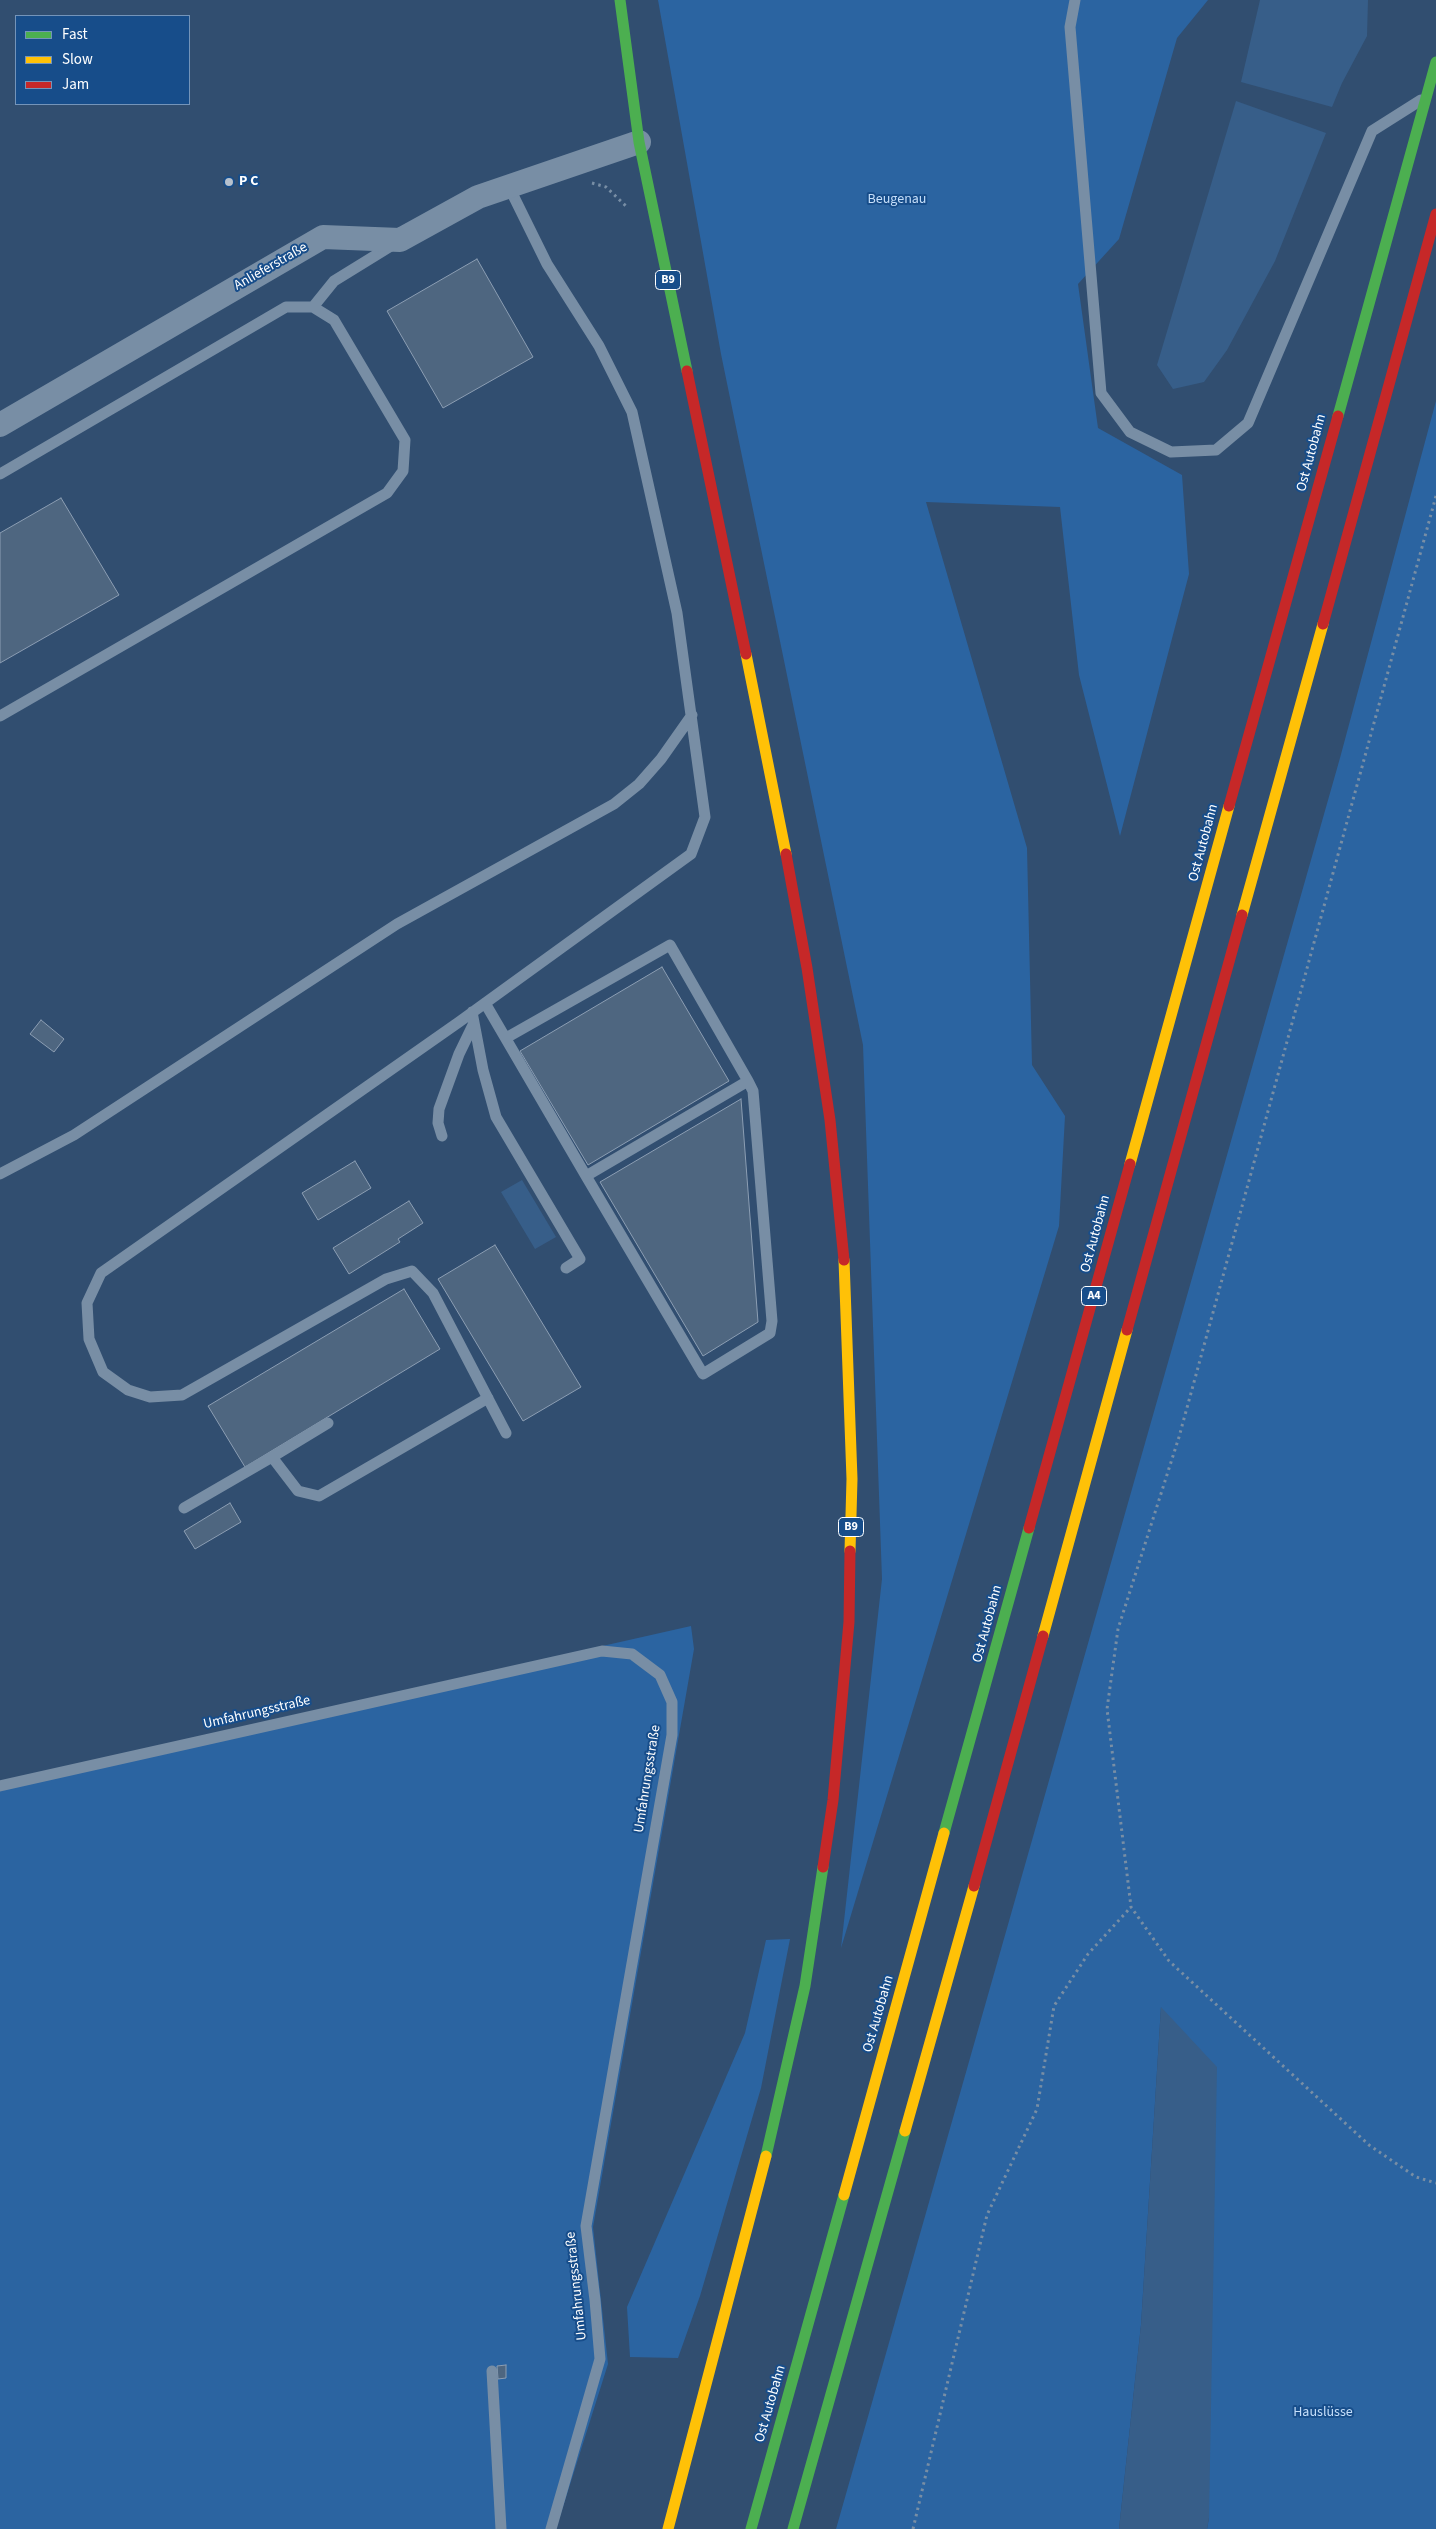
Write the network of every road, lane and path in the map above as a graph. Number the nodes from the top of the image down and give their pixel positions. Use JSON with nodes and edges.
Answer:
{"nodes":[{"id":1,"x":620,"y":0,"type":"edge"},
{"id":2,"x":1075,"y":0,"type":"edge"},
{"id":3,"x":1436,"y":62,"type":"edge"},
{"id":4,"x":1427,"y":96,"type":"junction"},
{"id":5,"x":639,"y":142,"type":"junction"},
{"id":6,"x":509,"y":187,"type":"junction"},
{"id":7,"x":1436,"y":214,"type":"edge"},
{"id":8,"x":400,"y":240,"type":"junction"},
{"id":9,"x":313,"y":307,"type":"junction"},
{"id":10,"x":0,"y":424,"type":"edge"},
{"id":11,"x":0,"y":474,"type":"edge"},
{"id":12,"x":1436,"y":496,"type":"edge"},
{"id":13,"x":692,"y":715,"type":"junction"},
{"id":14,"x":0,"y":716,"type":"edge"},
{"id":15,"x":485,"y":1003,"type":"junction"},
{"id":16,"x":473,"y":1018,"type":"junction"},
{"id":17,"x":506,"y":1038,"type":"junction"},
{"id":18,"x":748,"y":1081,"type":"junction"},
{"id":19,"x":442,"y":1136,"type":"dead end"},
{"id":20,"x":0,"y":1174,"type":"edge"},
{"id":21,"x":586,"y":1176,"type":"junction"},
{"id":22,"x":566,"y":1268,"type":"dead end"},
{"id":23,"x":488,"y":1398,"type":"junction"},
{"id":24,"x":328,"y":1423,"type":"dead end"},
{"id":25,"x":506,"y":1433,"type":"dead end"},
{"id":26,"x":272,"y":1457,"type":"junction"},
{"id":27,"x":184,"y":1508,"type":"dead end"},
{"id":28,"x":0,"y":1786,"type":"edge"},
{"id":29,"x":1131,"y":1907,"type":"junction"},
{"id":30,"x":1436,"y":2183,"type":"edge"},
{"id":31,"x":492,"y":2371,"type":"dead end"},
{"id":32,"x":501,"y":2529,"type":"edge"},
{"id":33,"x":551,"y":2529,"type":"edge"},
{"id":34,"x":668,"y":2529,"type":"edge"},
{"id":35,"x":752,"y":2529,"type":"edge"},
{"id":36,"x":793,"y":2529,"type":"edge"},
{"id":37,"x":913,"y":2529,"type":"edge"}],
"edges":[{"from":1,"to":5,"type":"main road","number":"B9"},
{"from":2,"to":4,"type":"lane"},
{"from":3,"to":4,"type":"main road","name":"Ost Autobahn","number":"A4"},
{"from":4,"to":35,"type":"main road","name":"Ost Autobahn","number":"A4"},
{"from":5,"to":6,"type":"street"},
{"from":5,"to":34,"type":"main road","number":"B9"},
{"from":6,"to":8,"type":"street"},
{"from":6,"to":13,"type":"lane"},
{"from":7,"to":36,"type":"main road"},
{"from":8,"to":9,"type":"lane"},
{"from":8,"to":10,"type":"street","name":"Anlieferstraße"},
{"from":9,"to":11,"type":"lane"},
{"from":9,"to":14,"type":"lane"},
{"from":12,"to":29,"type":"path"},
{"from":13,"to":15,"type":"lane"},
{"from":13,"to":20,"type":"lane"},
{"from":15,"to":16,"type":"lane"},
{"from":15,"to":17,"type":"lane"},
{"from":16,"to":19,"type":"lane"},
{"from":16,"to":22,"type":"lane"},
{"from":16,"to":23,"type":"lane"},
{"from":17,"to":18,"type":"lane"},
{"from":17,"to":21,"type":"lane"},
{"from":18,"to":21,"type":"lane"},
{"from":18,"to":21,"type":"lane"},
{"from":23,"to":25,"type":"lane"},
{"from":23,"to":26,"type":"lane"},
{"from":24,"to":26,"type":"lane"},
{"from":26,"to":27,"type":"lane"},
{"from":28,"to":33,"type":"lane","name":"Umfahrungsstraße"},
{"from":29,"to":30,"type":"path"},
{"from":29,"to":37,"type":"path"},
{"from":31,"to":32,"type":"lane"}]}
